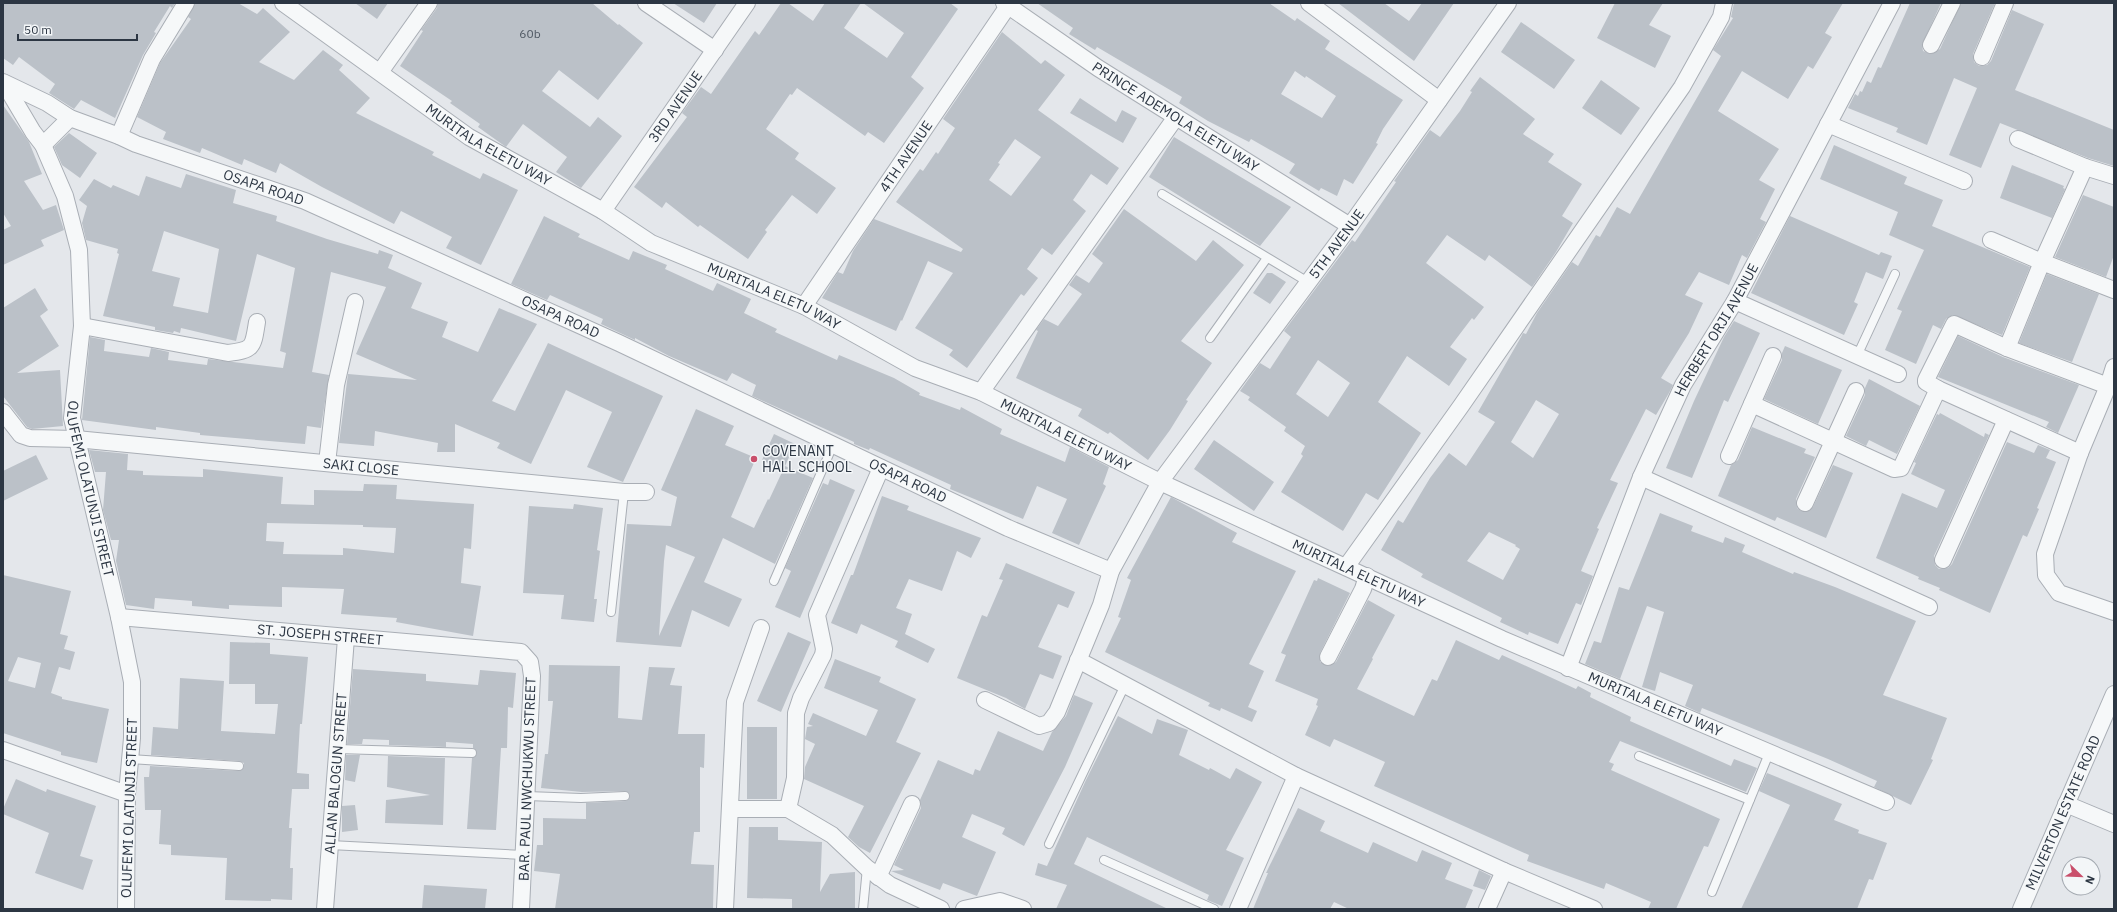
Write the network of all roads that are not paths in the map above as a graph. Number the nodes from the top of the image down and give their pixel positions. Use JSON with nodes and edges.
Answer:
{"nodes":[{"id":1,"x":186,"y":3,"type":"edge"},
{"id":2,"x":283,"y":3,"type":"edge"},
{"id":3,"x":429,"y":3,"type":"edge"},
{"id":4,"x":646,"y":3,"type":"edge"},
{"id":5,"x":747,"y":3,"type":"edge"},
{"id":6,"x":1309,"y":3,"type":"edge"},
{"id":7,"x":1508,"y":3,"type":"edge"},
{"id":8,"x":1724,"y":3,"type":"edge"},
{"id":9,"x":1892,"y":3,"type":"edge"},
{"id":10,"x":1952,"y":3,"type":"edge"},
{"id":11,"x":2005,"y":3,"type":"edge"},
{"id":12,"x":1006,"y":5,"type":"edge"},
{"id":13,"x":1932,"y":45,"type":"dead end"},
{"id":14,"x":714,"y":50,"type":"junction"},
{"id":15,"x":1982,"y":57,"type":"dead end"},
{"id":16,"x":380,"y":72,"type":"junction"},
{"id":17,"x":4,"y":83,"type":"edge"},
{"id":18,"x":1439,"y":100,"type":"junction"},
{"id":19,"x":1176,"y":117,"type":"junction"},
{"id":20,"x":70,"y":118,"type":"junction"},
{"id":21,"x":1828,"y":124,"type":"junction"},
{"id":22,"x":119,"y":136,"type":"junction"},
{"id":23,"x":2018,"y":139,"type":"dead end"},
{"id":24,"x":43,"y":145,"type":"junction"},
{"id":25,"x":2085,"y":167,"type":"junction"},
{"id":26,"x":2114,"y":176,"type":"edge"},
{"id":27,"x":1964,"y":180,"type":"dead end"},
{"id":28,"x":1162,"y":194,"type":"dead end"},
{"id":29,"x":603,"y":211,"type":"junction"},
{"id":30,"x":1350,"y":226,"type":"junction"},
{"id":31,"x":1991,"y":240,"type":"dead end"},
{"id":32,"x":1267,"y":258,"type":"junction"},
{"id":33,"x":2042,"y":262,"type":"junction"},
{"id":34,"x":1895,"y":274,"type":"dead end"},
{"id":35,"x":1308,"y":282,"type":"junction"},
{"id":36,"x":2114,"y":290,"type":"edge"},
{"id":37,"x":1735,"y":301,"type":"junction"},
{"id":38,"x":355,"y":302,"type":"dead end"},
{"id":39,"x":804,"y":306,"type":"junction"},
{"id":40,"x":257,"y":322,"type":"dead end"},
{"id":41,"x":82,"y":326,"type":"junction"},
{"id":42,"x":1210,"y":338,"type":"dead end"},
{"id":43,"x":2007,"y":348,"type":"junction"},
{"id":44,"x":1773,"y":356,"type":"dead end"},
{"id":45,"x":1857,"y":356,"type":"junction"},
{"id":46,"x":2114,"y":367,"type":"edge"},
{"id":47,"x":1898,"y":374,"type":"dead end"},
{"id":48,"x":2108,"y":386,"type":"junction"},
{"id":49,"x":1938,"y":389,"type":"junction"},
{"id":50,"x":1856,"y":391,"type":"dead end"},
{"id":51,"x":981,"y":392,"type":"junction"},
{"id":52,"x":1752,"y":404,"type":"junction"},
{"id":53,"x":3,"y":412,"type":"edge"},
{"id":54,"x":2006,"y":420,"type":"junction"},
{"id":55,"x":76,"y":439,"type":"junction"},
{"id":56,"x":1832,"y":441,"type":"junction"},
{"id":57,"x":833,"y":445,"type":"junction"},
{"id":58,"x":2080,"y":453,"type":"junction"},
{"id":59,"x":1729,"y":456,"type":"dead end"},
{"id":60,"x":327,"y":463,"type":"junction"},
{"id":61,"x":881,"y":468,"type":"junction"},
{"id":62,"x":1641,"y":477,"type":"junction"},
{"id":63,"x":1160,"y":482,"type":"junction"},
{"id":64,"x":624,"y":492,"type":"junction"},
{"id":65,"x":646,"y":492,"type":"dead end"},
{"id":66,"x":1805,"y":503,"type":"dead end"},
{"id":67,"x":1943,"y":560,"type":"dead end"},
{"id":68,"x":1346,"y":566,"type":"junction"},
{"id":69,"x":1111,"y":571,"type":"junction"},
{"id":70,"x":1367,"y":576,"type":"junction"},
{"id":71,"x":774,"y":580,"type":"dead end"},
{"id":72,"x":1929,"y":607,"type":"dead end"},
{"id":73,"x":611,"y":612,"type":"dead end"},
{"id":74,"x":2114,"y":612,"type":"edge"},
{"id":75,"x":119,"y":617,"type":"junction"},
{"id":76,"x":761,"y":628,"type":"dead end"},
{"id":77,"x":346,"y":638,"type":"junction"},
{"id":78,"x":521,"y":652,"type":"joint"},
{"id":79,"x":1328,"y":657,"type":"dead end"},
{"id":80,"x":1078,"y":660,"type":"junction"},
{"id":81,"x":1568,"y":668,"type":"junction"},
{"id":82,"x":1125,"y":685,"type":"junction"},
{"id":83,"x":2114,"y":694,"type":"edge"},
{"id":84,"x":985,"y":700,"type":"dead end"},
{"id":85,"x":338,"y":749,"type":"junction"},
{"id":86,"x":3,"y":750,"type":"edge"},
{"id":87,"x":1770,"y":751,"type":"junction"},
{"id":88,"x":472,"y":754,"type":"dead end"},
{"id":89,"x":1639,"y":756,"type":"dead end"},
{"id":90,"x":130,"y":759,"type":"junction"},
{"id":91,"x":239,"y":766,"type":"dead end"},
{"id":92,"x":1296,"y":776,"type":"junction"},
{"id":93,"x":127,"y":794,"type":"junction"},
{"id":94,"x":527,"y":796,"type":"junction"},
{"id":95,"x":625,"y":796,"type":"dead end"},
{"id":96,"x":1750,"y":800,"type":"junction"},
{"id":97,"x":1886,"y":802,"type":"dead end"},
{"id":98,"x":912,"y":804,"type":"dead end"},
{"id":99,"x":2066,"y":804,"type":"junction"},
{"id":100,"x":730,"y":809,"type":"junction"},
{"id":101,"x":788,"y":809,"type":"junction"},
{"id":102,"x":2114,"y":824,"type":"edge"},
{"id":103,"x":1049,"y":844,"type":"dead end"},
{"id":104,"x":330,"y":845,"type":"junction"},
{"id":105,"x":524,"y":855,"type":"junction"},
{"id":106,"x":1104,"y":860,"type":"dead end"},
{"id":107,"x":1504,"y":871,"type":"junction"},
{"id":108,"x":873,"y":873,"type":"junction"},
{"id":109,"x":1712,"y":892,"type":"dead end"},
{"id":110,"x":989,"y":906,"type":"edge"},
{"id":111,"x":126,"y":909,"type":"edge"},
{"id":112,"x":325,"y":909,"type":"edge"},
{"id":113,"x":521,"y":909,"type":"edge"},
{"id":114,"x":725,"y":909,"type":"edge"},
{"id":115,"x":863,"y":909,"type":"edge"},
{"id":116,"x":941,"y":909,"type":"edge"},
{"id":117,"x":964,"y":909,"type":"edge"},
{"id":118,"x":1022,"y":909,"type":"edge"},
{"id":119,"x":1214,"y":909,"type":"edge"},
{"id":120,"x":1238,"y":909,"type":"edge"},
{"id":121,"x":1487,"y":909,"type":"edge"},
{"id":122,"x":1594,"y":909,"type":"edge"},
{"id":123,"x":2021,"y":909,"type":"edge"}],
"edges":[{"from":1,"to":22,"type":"street"},
{"from":2,"to":16,"type":"street","name":"MURITALA ELETU WAY"},
{"from":3,"to":16,"type":"street"},
{"from":4,"to":14,"type":"street"},
{"from":5,"to":14,"type":"street","name":"3RD AVENUE"},
{"from":6,"to":18,"type":"street"},
{"from":7,"to":18,"type":"street","name":"5TH AVENUE"},
{"from":8,"to":68,"type":"street"},
{"from":9,"to":21,"type":"street","name":"HERBERT ORJI AVENUE"},
{"from":10,"to":13,"type":"street"},
{"from":11,"to":15,"type":"street"},
{"from":12,"to":19,"type":"street","name":"PRINCE ADEMOLA ELETU WAY"},
{"from":12,"to":39,"type":"street","name":"4TH AVENUE"},
{"from":14,"to":29,"type":"street","name":"3RD AVENUE"},
{"from":16,"to":29,"type":"street","name":"MURITALA ELETU WAY"},
{"from":17,"to":20,"type":"street","name":"OSAPA ROAD"},
{"from":17,"to":24,"type":"street","name":"OLUFEMI OLATUNJI STREET"},
{"from":18,"to":30,"type":"street","name":"5TH AVENUE"},
{"from":19,"to":30,"type":"street","name":"PRINCE ADEMOLA ELETU WAY"},
{"from":19,"to":51,"type":"street"},
{"from":20,"to":22,"type":"street","name":"OSAPA ROAD"},
{"from":20,"to":24,"type":"street"},
{"from":21,"to":27,"type":"street"},
{"from":21,"to":37,"type":"street","name":"HERBERT ORJI AVENUE"},
{"from":22,"to":57,"type":"street","name":"OSAPA ROAD"},
{"from":23,"to":25,"type":"street"},
{"from":24,"to":41,"type":"street","name":"OLUFEMI OLATUNJI STREET"},
{"from":25,"to":26,"type":"street"},
{"from":25,"to":33,"type":"street"},
{"from":28,"to":32,"type":"lane"},
{"from":29,"to":39,"type":"street","name":"MURITALA ELETU WAY"},
{"from":30,"to":35,"type":"street","name":"5TH AVENUE"},
{"from":31,"to":33,"type":"street"},
{"from":32,"to":35,"type":"lane"},
{"from":32,"to":42,"type":"lane"},
{"from":33,"to":36,"type":"street"},
{"from":33,"to":43,"type":"street"},
{"from":34,"to":45,"type":"lane"},
{"from":35,"to":63,"type":"street","name":"5TH AVENUE"},
{"from":37,"to":45,"type":"street"},
{"from":37,"to":62,"type":"street","name":"HERBERT ORJI AVENUE"},
{"from":38,"to":60,"type":"street"},
{"from":39,"to":51,"type":"street","name":"MURITALA ELETU WAY"},
{"from":40,"to":41,"type":"street"},
{"from":41,"to":55,"type":"street","name":"OLUFEMI OLATUNJI STREET"},
{"from":43,"to":48,"type":"street"},
{"from":43,"to":49,"type":"street"},
{"from":44,"to":52,"type":"street"},
{"from":45,"to":47,"type":"street"},
{"from":46,"to":48,"type":"street"},
{"from":48,"to":58,"type":"street"},
{"from":49,"to":54,"type":"street"},
{"from":49,"to":56,"type":"street"},
{"from":50,"to":56,"type":"street"},
{"from":51,"to":63,"type":"street","name":"MURITALA ELETU WAY"},
{"from":52,"to":56,"type":"street"},
{"from":52,"to":59,"type":"street"},
{"from":53,"to":55,"type":"street","name":"SAKI CLOSE"},
{"from":54,"to":58,"type":"street"},
{"from":54,"to":67,"type":"street"},
{"from":55,"to":60,"type":"street","name":"SAKI CLOSE"},
{"from":55,"to":75,"type":"street","name":"OLUFEMI OLATUNJI STREET"},
{"from":56,"to":66,"type":"street"},
{"from":57,"to":61,"type":"street","name":"OSAPA ROAD"},
{"from":57,"to":71,"type":"lane"},
{"from":58,"to":74,"type":"street"},
{"from":60,"to":64,"type":"street","name":"SAKI CLOSE"},
{"from":61,"to":69,"type":"street","name":"OSAPA ROAD"},
{"from":61,"to":101,"type":"street"},
{"from":62,"to":72,"type":"street"},
{"from":62,"to":81,"type":"street","name":"HERBERT ORJI AVENUE"},
{"from":63,"to":68,"type":"street","name":"MURITALA ELETU WAY"},
{"from":63,"to":69,"type":"street","name":"5TH AVENUE"},
{"from":64,"to":65,"type":"street","name":"SAKI CLOSE"},
{"from":64,"to":73,"type":"lane"},
{"from":68,"to":70,"type":"street","name":"MURITALA ELETU WAY"},
{"from":69,"to":80,"type":"street","name":"5TH AVENUE"},
{"from":70,"to":79,"type":"street"},
{"from":70,"to":81,"type":"street","name":"MURITALA ELETU WAY"},
{"from":75,"to":77,"type":"street","name":"ST. JOSEPH STREET"},
{"from":75,"to":90,"type":"street","name":"OLUFEMI OLATUNJI STREET"},
{"from":76,"to":100,"type":"street"},
{"from":77,"to":78,"type":"street","name":"ST. JOSEPH STREET"},
{"from":77,"to":85,"type":"street","name":"ALLAN BALOGUN STREET"},
{"from":78,"to":94,"type":"street","name":"BAR. PAUL NWCHUKWU STREET"},
{"from":80,"to":82,"type":"street"},
{"from":80,"to":84,"type":"street","name":"5TH AVENUE"},
{"from":81,"to":87,"type":"street","name":"MURITALA ELETU WAY"},
{"from":82,"to":92,"type":"street"},
{"from":82,"to":103,"type":"lane"},
{"from":83,"to":99,"type":"street","name":"MILVERTON ESTATE ROAD"},
{"from":85,"to":88,"type":"lane"},
{"from":85,"to":104,"type":"street","name":"ALLAN BALOGUN STREET"},
{"from":86,"to":93,"type":"street"},
{"from":87,"to":96,"type":"lane"},
{"from":87,"to":97,"type":"street","name":"MURITALA ELETU WAY"},
{"from":89,"to":96,"type":"lane"},
{"from":90,"to":91,"type":"lane"},
{"from":90,"to":93,"type":"street","name":"OLUFEMI OLATUNJI STREET"},
{"from":92,"to":107,"type":"street"},
{"from":92,"to":120,"type":"street"},
{"from":93,"to":111,"type":"street","name":"OLUFEMI OLATUNJI STREET"},
{"from":94,"to":95,"type":"lane"},
{"from":94,"to":105,"type":"street","name":"BAR. PAUL NWCHUKWU STREET"},
{"from":96,"to":109,"type":"lane"},
{"from":98,"to":108,"type":"street"},
{"from":99,"to":102,"type":"street"},
{"from":99,"to":123,"type":"street","name":"MILVERTON ESTATE ROAD"},
{"from":100,"to":101,"type":"street"},
{"from":100,"to":114,"type":"street"},
{"from":101,"to":108,"type":"street"},
{"from":104,"to":105,"type":"lane"},
{"from":104,"to":112,"type":"street","name":"ALLAN BALOGUN STREET"},
{"from":105,"to":113,"type":"street","name":"BAR. PAUL NWCHUKWU STREET"},
{"from":106,"to":119,"type":"lane"},
{"from":107,"to":121,"type":"street"},
{"from":107,"to":122,"type":"street"},
{"from":108,"to":115,"type":"lane"},
{"from":108,"to":116,"type":"street"},
{"from":110,"to":117,"type":"street"},
{"from":110,"to":118,"type":"street"}]}
